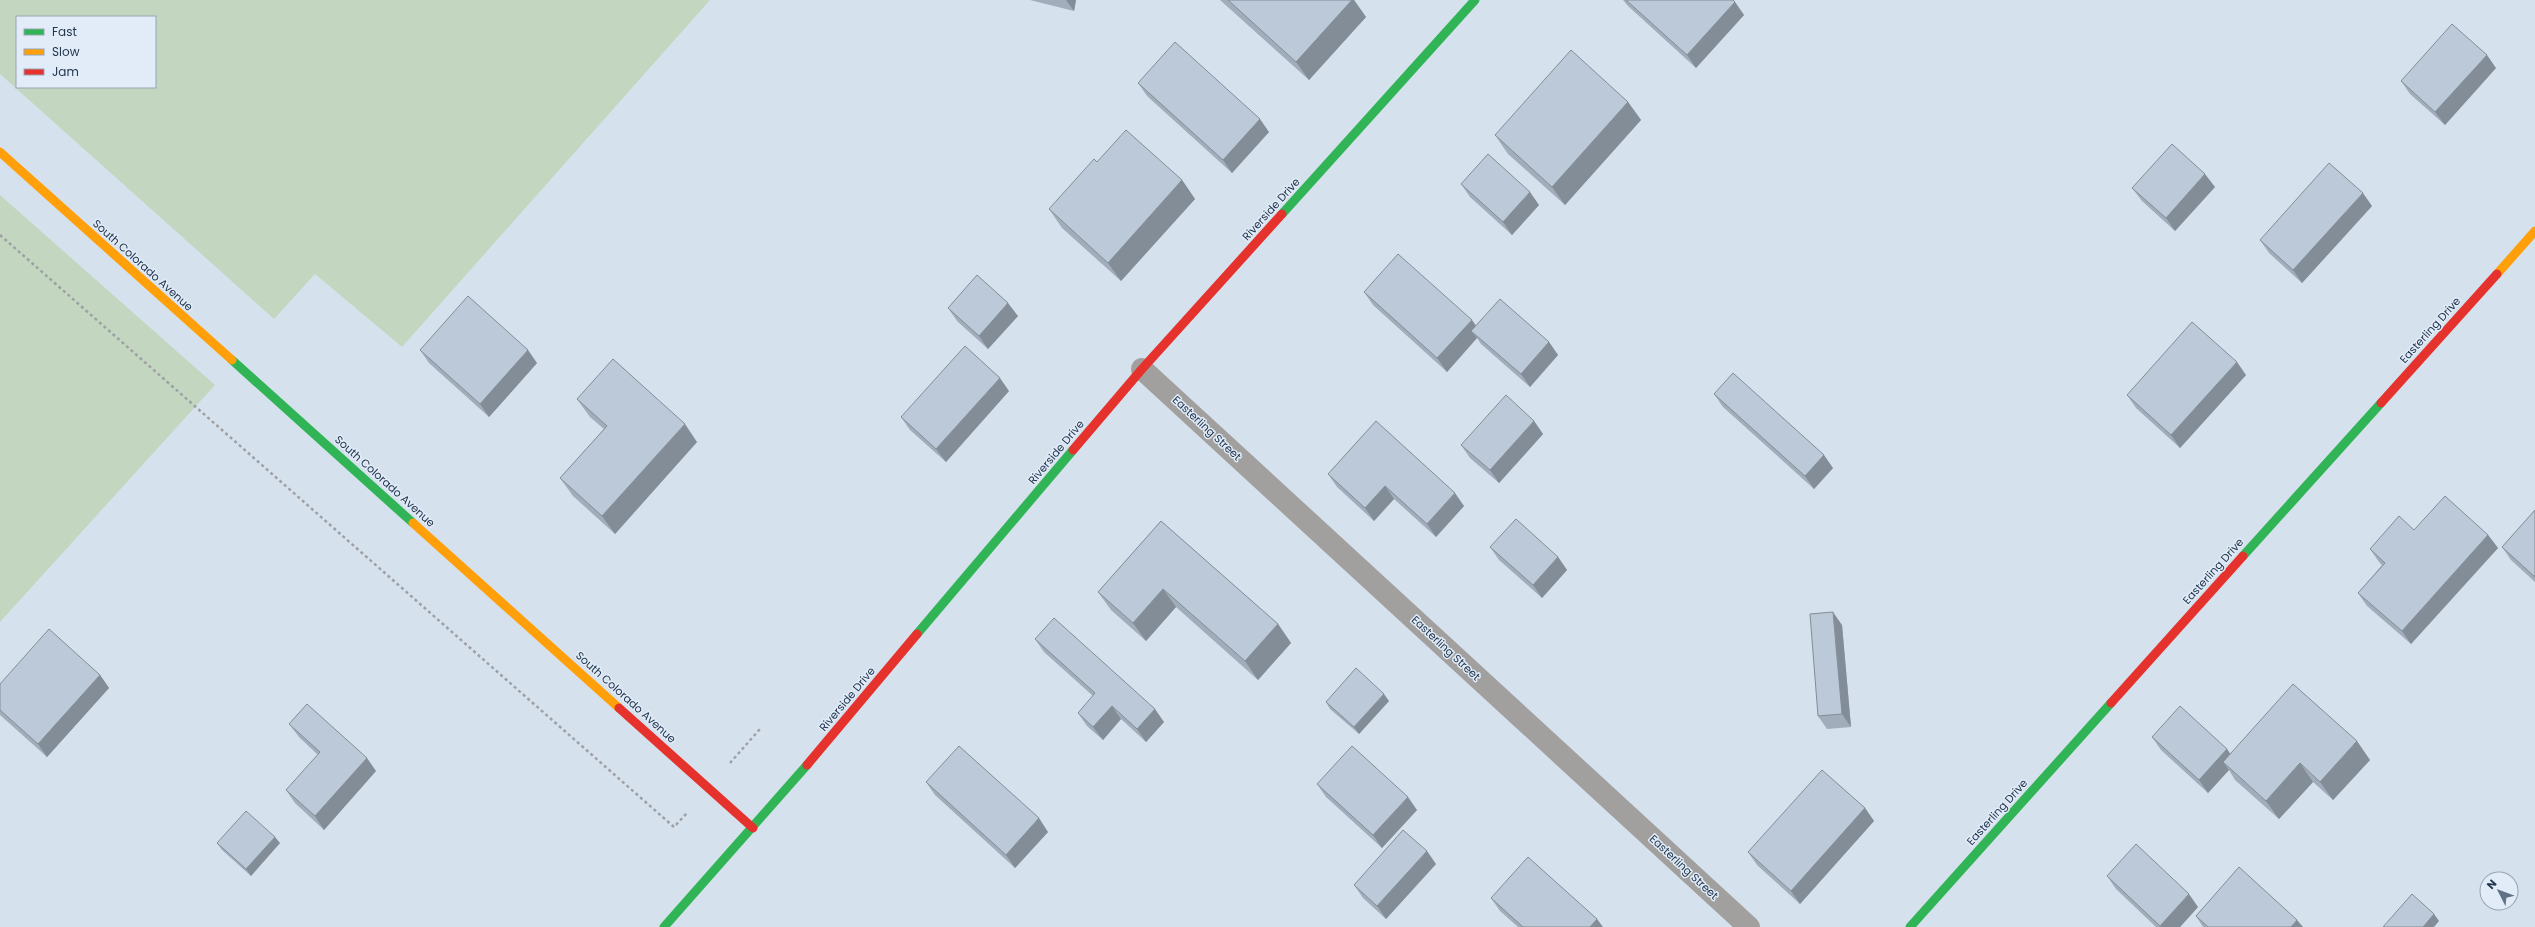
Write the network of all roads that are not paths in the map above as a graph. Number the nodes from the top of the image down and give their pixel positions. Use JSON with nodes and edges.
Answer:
{"nodes":[{"id":1,"x":1475,"y":0,"type":"edge"},
{"id":2,"x":0,"y":152,"type":"edge"},
{"id":3,"x":2535,"y":231,"type":"edge"},
{"id":4,"x":1142,"y":369,"type":"junction"},
{"id":5,"x":753,"y":828,"type":"junction"},
{"id":6,"x":664,"y":927,"type":"edge"},
{"id":7,"x":1749,"y":927,"type":"edge"},
{"id":8,"x":1910,"y":927,"type":"edge"}],
"edges":[{"from":1,"to":4,"type":"street","name":"Riverside Drive"},
{"from":2,"to":5,"type":"street","name":"South Colorado Avenue"},
{"from":3,"to":8,"type":"street","name":"Easterling Drive"},
{"from":4,"to":5,"type":"street","name":"Riverside Drive"},
{"from":4,"to":7,"type":"street","name":"Easterling Street"},
{"from":5,"to":6,"type":"street","name":"Riverside Drive"}]}
